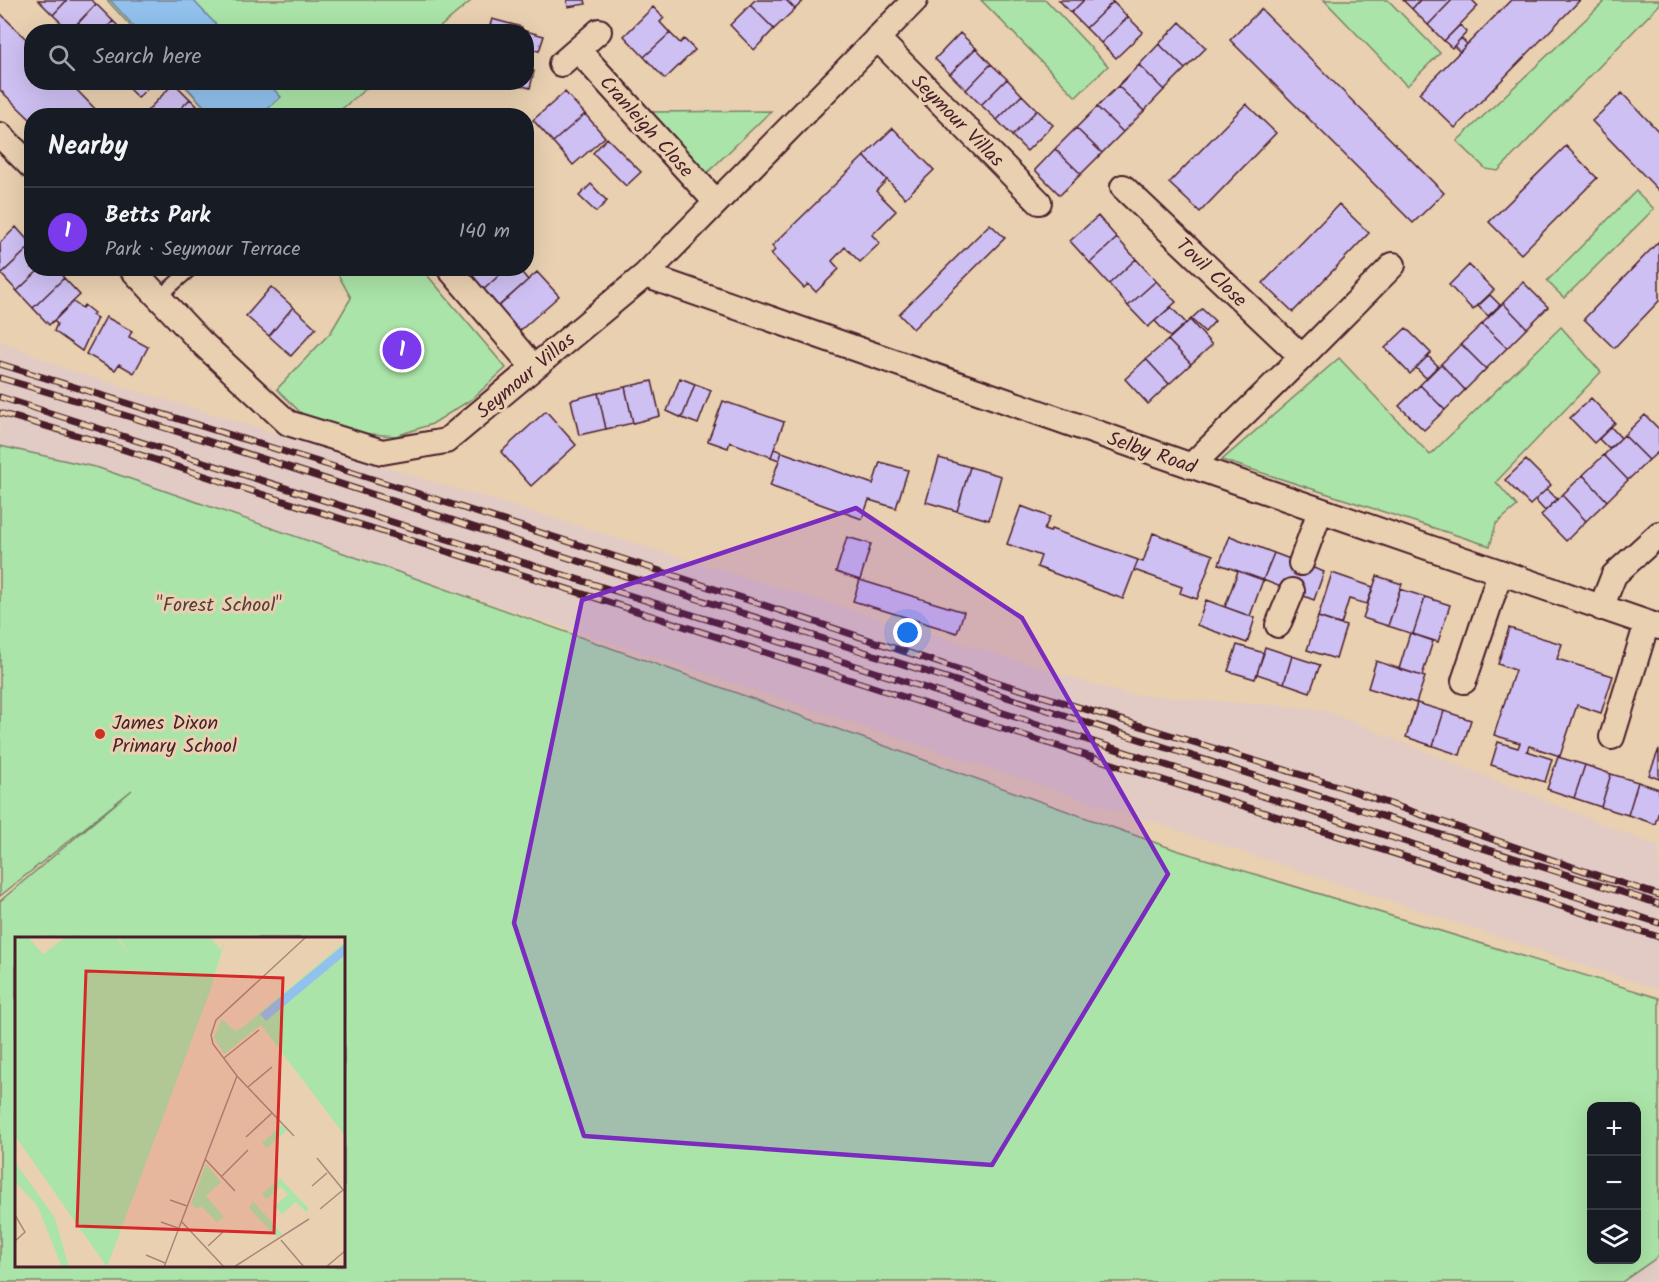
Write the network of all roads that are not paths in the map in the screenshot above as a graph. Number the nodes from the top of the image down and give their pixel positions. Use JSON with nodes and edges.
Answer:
{"nodes":[{"id":1,"x":915,"y":0,"type":"edge"},
{"id":2,"x":599,"y":31,"type":"dead end"},
{"id":3,"x":877,"y":38,"type":"junction"},
{"id":4,"x":0,"y":135,"type":"edge"},
{"id":5,"x":24,"y":159,"type":"edge"},
{"id":6,"x":1123,"y":187,"type":"dead end"},
{"id":7,"x":716,"y":202,"type":"junction"},
{"id":8,"x":1039,"y":202,"type":"dead end"},
{"id":9,"x":1393,"y":265,"type":"dead end"},
{"id":10,"x":645,"y":275,"type":"junction"},
{"id":11,"x":139,"y":276,"type":"edge"},
{"id":12,"x":183,"y":276,"type":"edge"},
{"id":13,"x":456,"y":276,"type":"edge"},
{"id":14,"x":159,"y":297,"type":"junction"},
{"id":15,"x":1302,"y":357,"type":"junction"},
{"id":16,"x":533,"y":368,"type":"junction"},
{"id":17,"x":1191,"y":466,"type":"junction"},
{"id":18,"x":1320,"y":511,"type":"junction"},
{"id":19,"x":1659,"y":534,"type":"edge"},
{"id":20,"x":1301,"y":563,"type":"dead end"},
{"id":21,"x":1500,"y":573,"type":"junction"},
{"id":22,"x":1292,"y":591,"type":"dead end"},
{"id":23,"x":1601,"y":608,"type":"junction"},
{"id":24,"x":1278,"y":625,"type":"dead end"},
{"id":25,"x":1653,"y":625,"type":"edge"},
{"id":26,"x":1464,"y":681,"type":"dead end"},
{"id":27,"x":1612,"y":737,"type":"dead end"}],
"edges":[{"from":1,"to":3,"type":"street","name":"Seymour Villas"},
{"from":2,"to":7,"type":"street","name":"Cranleigh Close"},
{"from":3,"to":7,"type":"street","name":"Seymour Villas"},
{"from":3,"to":8,"type":"street","name":"Seymour Villas"},
{"from":4,"to":5,"type":"street"},
{"from":6,"to":15,"type":"street","name":"Tovil Close"},
{"from":7,"to":10,"type":"street","name":"Seymour Villas"},
{"from":9,"to":15,"type":"street"},
{"from":10,"to":16,"type":"street","name":"Seymour Villas"},
{"from":10,"to":17,"type":"street","name":"Selby Road"},
{"from":11,"to":14,"type":"street","name":"Seymour Villas"},
{"from":12,"to":14,"type":"lane"},
{"from":13,"to":16,"type":"street"},
{"from":14,"to":16,"type":"street","name":"Seymour Villas"},
{"from":15,"to":17,"type":"street"},
{"from":17,"to":18,"type":"street","name":"Selby Road"},
{"from":18,"to":20,"type":"street"},
{"from":18,"to":21,"type":"street","name":"Selby Road"},
{"from":19,"to":23,"type":"street"},
{"from":21,"to":23,"type":"street","name":"Selby Road"},
{"from":21,"to":26,"type":"street"},
{"from":22,"to":24,"type":"street"},
{"from":23,"to":25,"type":"street","name":"Selby Road"},
{"from":25,"to":27,"type":"street"}]}
